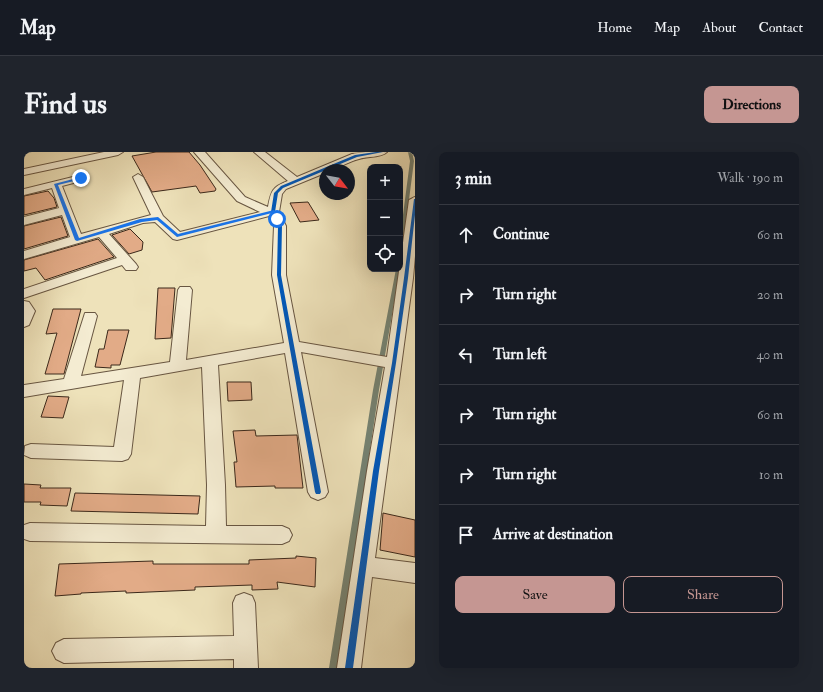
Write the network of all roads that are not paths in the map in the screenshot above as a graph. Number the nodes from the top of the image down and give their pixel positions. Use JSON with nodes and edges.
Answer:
{"nodes":[{"id":1,"x":118,"y":152,"type":"edge"},
{"id":2,"x":200,"y":152,"type":"edge"},
{"id":3,"x":259,"y":152,"type":"edge"},
{"id":4,"x":375,"y":152,"type":"edge"},
{"id":5,"x":24,"y":172,"type":"edge"},
{"id":6,"x":138,"y":177,"type":"dead end"},
{"id":7,"x":81,"y":178,"type":"dead end"},
{"id":8,"x":296,"y":182,"type":"junction"},
{"id":9,"x":56,"y":184,"type":"junction"},
{"id":10,"x":24,"y":192,"type":"edge"},
{"id":11,"x":415,"y":200,"type":"edge"},
{"id":12,"x":66,"y":210,"type":"junction"},
{"id":13,"x":274,"y":212,"type":"junction"},
{"id":14,"x":158,"y":218,"type":"junction"},
{"id":15,"x":24,"y":221,"type":"edge"},
{"id":16,"x":101,"y":232,"type":"junction"},
{"id":17,"x":77,"y":240,"type":"junction"},
{"id":18,"x":413,"y":242,"type":"edge"},
{"id":19,"x":24,"y":255,"type":"edge"},
{"id":20,"x":185,"y":290,"type":"dead end"},
{"id":21,"x":24,"y":294,"type":"edge"},
{"id":22,"x":24,"y":305,"type":"edge"},
{"id":23,"x":90,"y":316,"type":"dead end"},
{"id":24,"x":24,"y":322,"type":"edge"},
{"id":25,"x":293,"y":346,"type":"junction"},
{"id":26,"x":210,"y":361,"type":"junction"},
{"id":27,"x":385,"y":362,"type":"junction"},
{"id":28,"x":178,"y":366,"type":"junction"},
{"id":29,"x":133,"y":373,"type":"junction"},
{"id":30,"x":71,"y":382,"type":"junction"},
{"id":31,"x":24,"y":391,"type":"edge"},
{"id":32,"x":31,"y":451,"type":"dead end"},
{"id":33,"x":318,"y":492,"type":"dead end"},
{"id":34,"x":30,"y":532,"type":"dead end"},
{"id":35,"x":216,"y":535,"type":"junction"},
{"id":36,"x":282,"y":535,"type":"dead end"},
{"id":37,"x":364,"y":566,"type":"junction"},
{"id":38,"x":415,"y":573,"type":"edge"},
{"id":39,"x":244,"y":603,"type":"dead end"},
{"id":40,"x":64,"y":651,"type":"dead end"},
{"id":41,"x":245,"y":657,"type":"edge"},
{"id":42,"x":349,"y":668,"type":"edge"}],
"edges":[{"from":1,"to":5,"type":"street"},
{"from":2,"to":13,"type":"street"},
{"from":3,"to":8,"type":"street"},
{"from":4,"to":8,"type":"street"},
{"from":6,"to":14,"type":"street"},
{"from":7,"to":9,"type":"street"},
{"from":8,"to":13,"type":"street"},
{"from":9,"to":10,"type":"street"},
{"from":9,"to":12,"type":"street"},
{"from":11,"to":18,"type":"street"},
{"from":12,"to":15,"type":"street"},
{"from":12,"to":17,"type":"street"},
{"from":13,"to":14,"type":"street"},
{"from":13,"to":25,"type":"street"},
{"from":14,"to":16,"type":"street"},
{"from":16,"to":17,"type":"street"},
{"from":16,"to":21,"type":"street"},
{"from":17,"to":19,"type":"street"},
{"from":18,"to":27,"type":"street"},
{"from":20,"to":28,"type":"street"},
{"from":22,"to":24,"type":"street"},
{"from":23,"to":30,"type":"street"},
{"from":25,"to":26,"type":"street"},
{"from":25,"to":27,"type":"street"},
{"from":25,"to":33,"type":"street"},
{"from":26,"to":28,"type":"street"},
{"from":26,"to":35,"type":"street"},
{"from":27,"to":37,"type":"street"},
{"from":28,"to":29,"type":"street"},
{"from":29,"to":30,"type":"street"},
{"from":29,"to":32,"type":"street"},
{"from":30,"to":31,"type":"street"},
{"from":34,"to":35,"type":"street"},
{"from":35,"to":36,"type":"street"},
{"from":37,"to":38,"type":"street"},
{"from":37,"to":42,"type":"street"},
{"from":39,"to":41,"type":"street"},
{"from":40,"to":41,"type":"street"}]}
